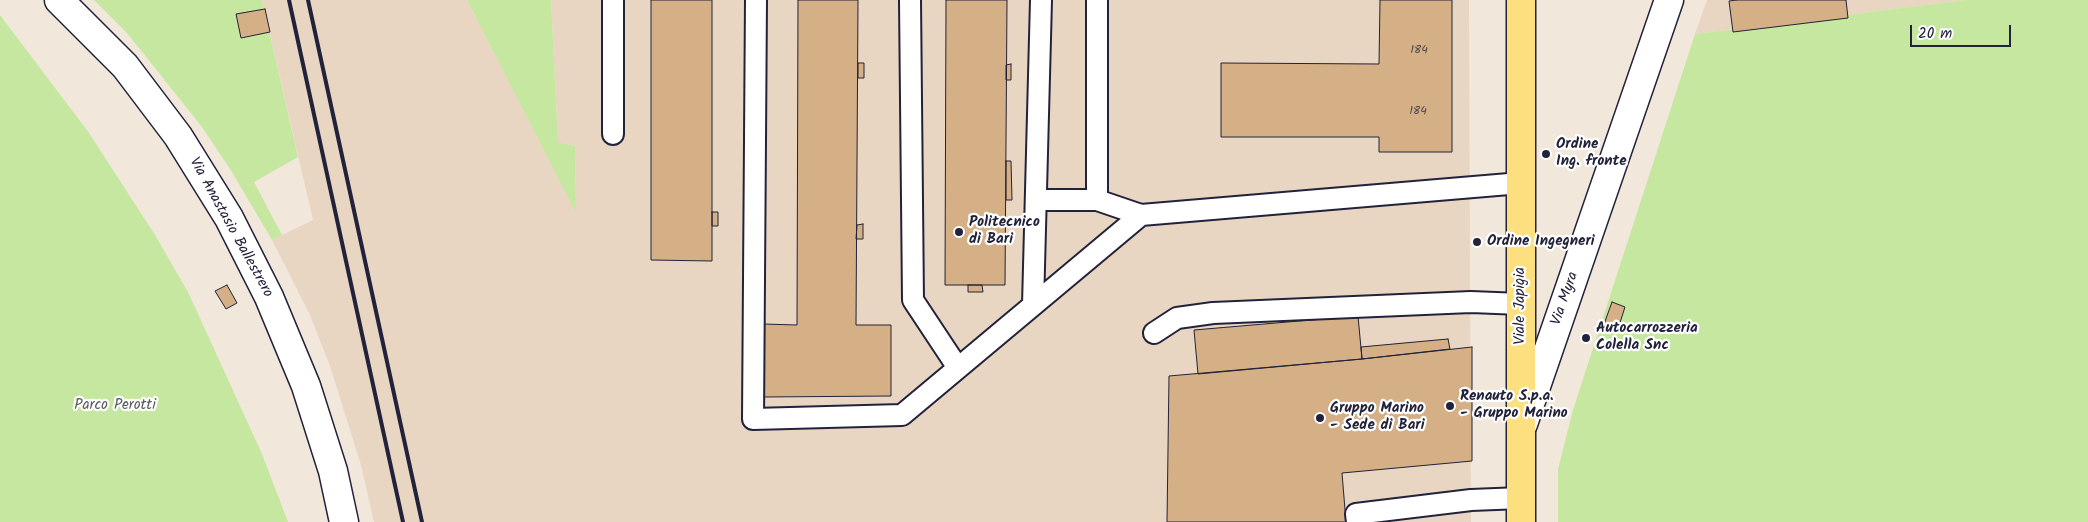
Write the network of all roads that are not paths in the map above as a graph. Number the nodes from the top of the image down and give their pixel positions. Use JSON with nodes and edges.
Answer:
{"nodes":[{"id":1,"x":59,"y":0,"type":"edge"},
{"id":2,"x":613,"y":0,"type":"edge"},
{"id":3,"x":756,"y":0,"type":"edge"},
{"id":4,"x":910,"y":0,"type":"edge"},
{"id":5,"x":1042,"y":0,"type":"edge"},
{"id":6,"x":1097,"y":0,"type":"edge"},
{"id":7,"x":1521,"y":0,"type":"edge"},
{"id":8,"x":1669,"y":0,"type":"edge"},
{"id":9,"x":613,"y":134,"type":"dead end"},
{"id":10,"x":1521,"y":183,"type":"junction"},
{"id":11,"x":1037,"y":200,"type":"junction"},
{"id":12,"x":1097,"y":200,"type":"junction"},
{"id":13,"x":1141,"y":215,"type":"junction"},
{"id":14,"x":1521,"y":304,"type":"junction"},
{"id":15,"x":1033,"y":305,"type":"junction"},
{"id":16,"x":1154,"y":333,"type":"dead end"},
{"id":17,"x":958,"y":368,"type":"junction"},
{"id":18,"x":1521,"y":428,"type":"junction"},
{"id":19,"x":1521,"y":510,"type":"edge"},
{"id":20,"x":344,"y":522,"type":"edge"},
{"id":21,"x":1357,"y":522,"type":"edge"}],
"edges":[{"from":1,"to":20,"type":"street","name":"Via Anastasio Ballestrero"},
{"from":2,"to":9,"type":"lane"},
{"from":3,"to":17,"type":"lane"},
{"from":4,"to":17,"type":"lane"},
{"from":5,"to":11,"type":"lane"},
{"from":6,"to":12,"type":"lane"},
{"from":7,"to":10,"type":"main road","name":"Viale Japigia"},
{"from":8,"to":18,"type":"street","name":"Via Myra"},
{"from":10,"to":13,"type":"lane"},
{"from":10,"to":14,"type":"main road","name":"Viale Japigia"},
{"from":11,"to":12,"type":"lane"},
{"from":11,"to":15,"type":"lane"},
{"from":12,"to":13,"type":"lane"},
{"from":13,"to":15,"type":"lane"},
{"from":14,"to":16,"type":"lane"},
{"from":14,"to":18,"type":"main road","name":"Viale Japigia"},
{"from":15,"to":17,"type":"lane"},
{"from":18,"to":19,"type":"main road","name":"Viale Japigia"},
{"from":19,"to":21,"type":"lane"}]}
